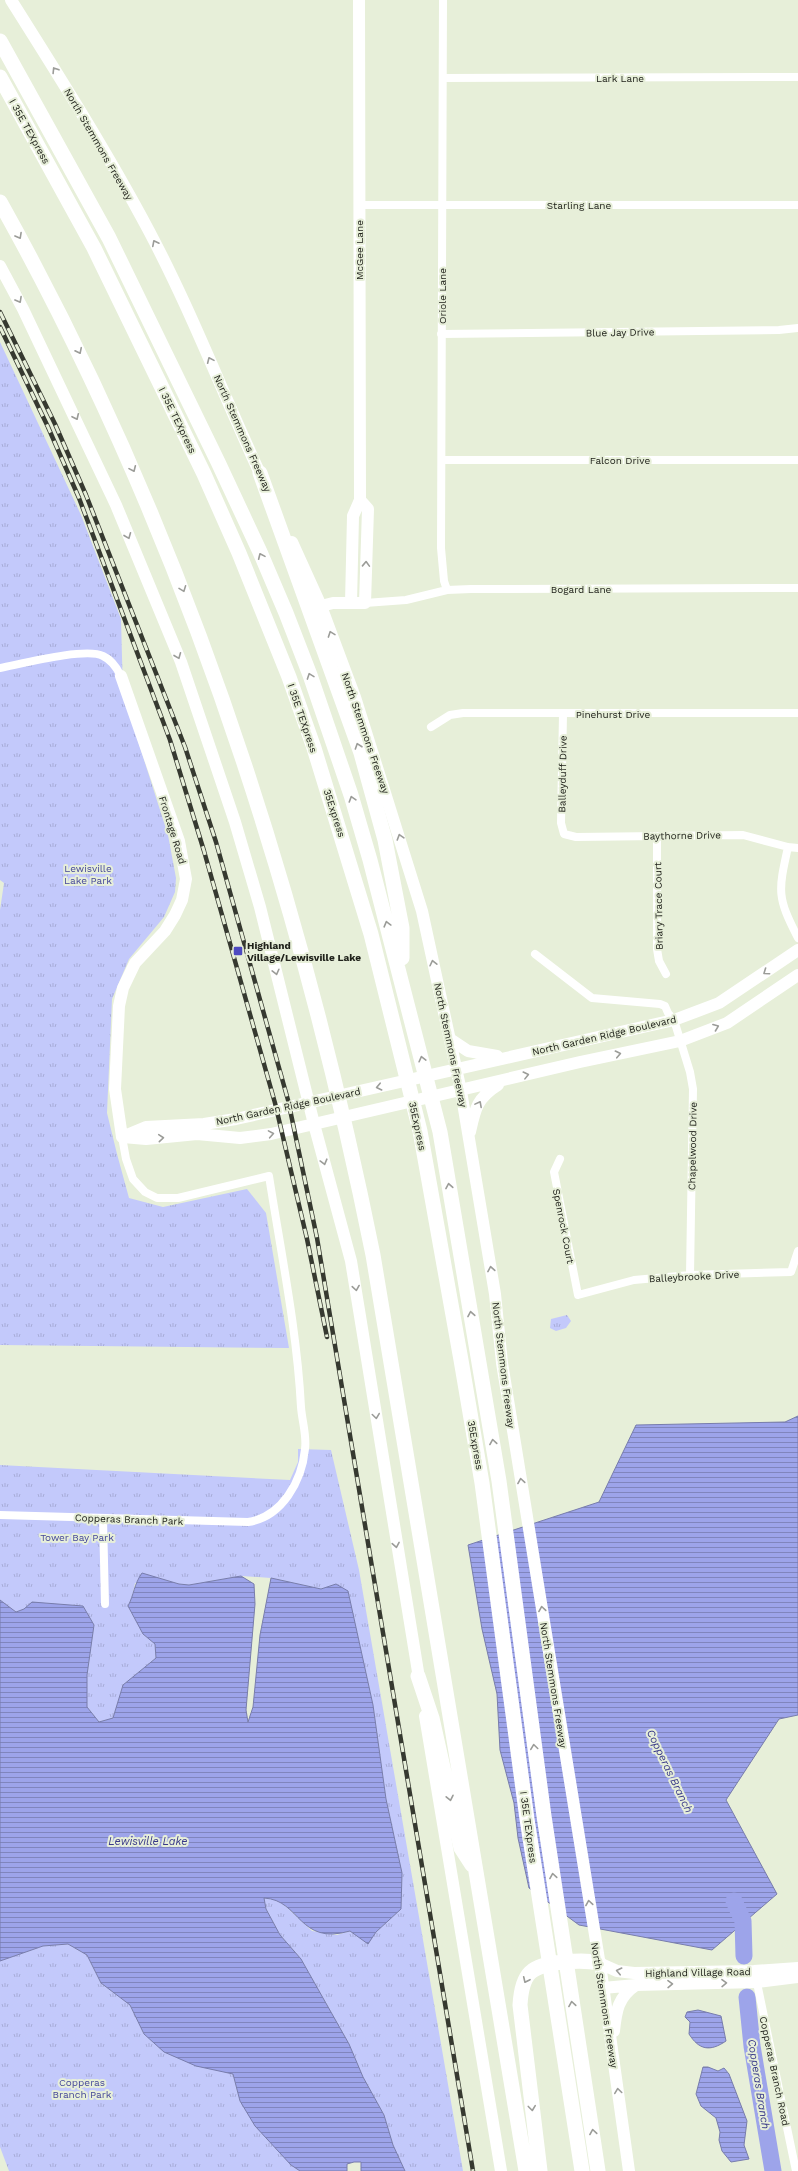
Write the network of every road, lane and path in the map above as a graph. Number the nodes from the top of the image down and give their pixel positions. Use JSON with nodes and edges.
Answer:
{"nodes":[{"id":1,"x":11,"y":0,"type":"edge"},
{"id":2,"x":359,"y":0,"type":"edge"},
{"id":3,"x":443,"y":0,"type":"edge"},
{"id":4,"x":0,"y":41,"type":"edge"},
{"id":5,"x":798,"y":77,"type":"edge"},
{"id":6,"x":443,"y":78,"type":"junction"},
{"id":7,"x":2,"y":82,"type":"edge"},
{"id":8,"x":0,"y":202,"type":"edge"},
{"id":9,"x":359,"y":205,"type":"junction"},
{"id":10,"x":798,"y":205,"type":"edge"},
{"id":11,"x":442,"y":206,"type":"junction"},
{"id":12,"x":0,"y":266,"type":"edge"},
{"id":13,"x":798,"y":328,"type":"edge"},
{"id":14,"x":441,"y":334,"type":"junction"},
{"id":15,"x":442,"y":460,"type":"junction"},
{"id":16,"x":798,"y":460,"type":"edge"},
{"id":17,"x":260,"y":473,"type":"junction"},
{"id":18,"x":360,"y":500,"type":"junction"},
{"id":19,"x":798,"y":588,"type":"edge"},
{"id":20,"x":447,"y":590,"type":"junction"},
{"id":21,"x":351,"y":603,"type":"junction"},
{"id":22,"x":365,"y":603,"type":"junction"},
{"id":23,"x":321,"y":606,"type":"junction"},
{"id":24,"x":0,"y":668,"type":"edge"},
{"id":25,"x":121,"y":676,"type":"joint"},
{"id":26,"x":798,"y":713,"type":"edge"},
{"id":27,"x":563,"y":714,"type":"junction"},
{"id":28,"x":431,"y":727,"type":"dead end"},
{"id":29,"x":323,"y":777,"type":"joint"},
{"id":30,"x":564,"y":834,"type":"joint"},
{"id":31,"x":657,"y":836,"type":"junction"},
{"id":32,"x":788,"y":847,"type":"junction"},
{"id":33,"x":798,"y":848,"type":"edge"},
{"id":34,"x":798,"y":938,"type":"edge"},
{"id":35,"x":798,"y":950,"type":"edge"},
{"id":36,"x":535,"y":954,"type":"dead end"},
{"id":37,"x":666,"y":974,"type":"dead end"},
{"id":38,"x":798,"y":975,"type":"edge"},
{"id":39,"x":401,"y":976,"type":"junction"},
{"id":40,"x":674,"y":1020,"type":"junction"},
{"id":41,"x":450,"y":1039,"type":"junction"},
{"id":42,"x":680,"y":1041,"type":"junction"},
{"id":43,"x":506,"y":1057,"type":"junction"},
{"id":44,"x":456,"y":1069,"type":"junction"},
{"id":45,"x":506,"y":1080,"type":"junction"},
{"id":46,"x":461,"y":1091,"type":"junction"},
{"id":47,"x":303,"y":1104,"type":"junction"},
{"id":48,"x":308,"y":1126,"type":"junction"},
{"id":49,"x":122,"y":1137,"type":"junction"},
{"id":50,"x":469,"y":1139,"type":"junction"},
{"id":51,"x":560,"y":1159,"type":"dead end"},
{"id":52,"x":798,"y":1251,"type":"edge"},
{"id":53,"x":690,"y":1275,"type":"junction"},
{"id":54,"x":578,"y":1295,"type":"joint"},
{"id":55,"x":482,"y":1483,"type":"joint"},
{"id":56,"x":0,"y":1515,"type":"edge"},
{"id":57,"x":103,"y":1518,"type":"junction"},
{"id":58,"x":105,"y":1604,"type":"dead end"},
{"id":59,"x":418,"y":1676,"type":"junction"},
{"id":60,"x":475,"y":1869,"type":"junction"},
{"id":61,"x":599,"y":1964,"type":"junction"},
{"id":62,"x":798,"y":1968,"type":"edge"},
{"id":63,"x":756,"y":1977,"type":"junction"},
{"id":64,"x":798,"y":1977,"type":"edge"},
{"id":65,"x":636,"y":1985,"type":"junction"},
{"id":66,"x":603,"y":1988,"type":"junction"},
{"id":67,"x":612,"y":2046,"type":"junction"},
{"id":68,"x":501,"y":2171,"type":"edge"},
{"id":69,"x":526,"y":2171,"type":"edge"},
{"id":70,"x":540,"y":2171,"type":"edge"},
{"id":71,"x":582,"y":2171,"type":"edge"},
{"id":72,"x":598,"y":2171,"type":"edge"},
{"id":73,"x":629,"y":2171,"type":"edge"},
{"id":74,"x":796,"y":2171,"type":"edge"}],
"edges":[{"from":17,"to":1,"type":"main road","name":"North Stemmons Freeway","one_way":true},
{"from":2,"to":9,"type":"main road","name":"McGee Lane"},
{"from":3,"to":6,"type":"street","name":"Oriole Lane"},
{"from":39,"to":4,"type":"highway","one_way":true},
{"from":5,"to":6,"type":"street","name":"Lark Lane"},
{"from":6,"to":11,"type":"street","name":"Oriole Lane"},
{"from":7,"to":29,"type":"highway","name":"I 35E TEXpress"},
{"from":8,"to":60,"type":"highway","one_way":true},
{"from":9,"to":11,"type":"street","name":"Starling Lane"},
{"from":9,"to":18,"type":"main road","name":"McGee Lane"},
{"from":10,"to":11,"type":"street","name":"Starling Lane"},
{"from":11,"to":14,"type":"street","name":"Oriole Lane"},
{"from":12,"to":47,"type":"main road","one_way":true},
{"from":13,"to":14,"type":"street","name":"Blue Jay Drive"},
{"from":14,"to":15,"type":"street","name":"Oriole Lane"},
{"from":15,"to":16,"type":"street","name":"Falcon Drive"},
{"from":15,"to":20,"type":"street","name":"Oriole Lane"},
{"from":17,"to":23,"type":"main road","name":"North Stemmons Freeway"},
{"from":39,"to":17,"type":"highway","one_way":true},
{"from":18,"to":21,"type":"main road","name":"McGee Lane"},
{"from":22,"to":18,"type":"main road","name":"McGee Lane","one_way":true},
{"from":19,"to":20,"type":"street","name":"Bogard Lane"},
{"from":20,"to":22,"type":"street","name":"Bogard Lane"},
{"from":21,"to":22,"type":"main road"},
{"from":21,"to":23,"type":"main road"},
{"from":41,"to":23,"type":"main road","name":"North Stemmons Freeway","one_way":true},
{"from":24,"to":25,"type":"street"},
{"from":25,"to":49,"type":"main road","name":"Frontage Road"},
{"from":26,"to":27,"type":"street","name":"Pinehurst Drive"},
{"from":27,"to":28,"type":"street","name":"Pinehurst Drive"},
{"from":27,"to":30,"type":"street","name":"Balleyduff Drive"},
{"from":29,"to":55,"type":"highway","name":"35Express"},
{"from":30,"to":31,"type":"street","name":"Baythorne Drive"},
{"from":31,"to":32,"type":"street","name":"Baythorne Drive"},
{"from":31,"to":37,"type":"street","name":"Briary Trace Court"},
{"from":32,"to":33,"type":"street","name":"Baythorne Drive"},
{"from":32,"to":34,"type":"street"},
{"from":35,"to":40,"type":"main road","name":"North Garden Ridge Boulevard","one_way":true},
{"from":36,"to":40,"type":"street"},
{"from":42,"to":38,"type":"main road","name":"North Garden Ridge Boulevard","one_way":true},
{"from":72,"to":39,"type":"highway","one_way":true},
{"from":40,"to":42,"type":"street","name":"Chapelwood Drive"},
{"from":40,"to":43,"type":"main road","name":"North Garden Ridge Boulevard"},
{"from":41,"to":43,"type":"main road"},
{"from":41,"to":44,"type":"main road","name":"North Stemmons Freeway"},
{"from":45,"to":42,"type":"main road","name":"North Garden Ridge Boulevard","one_way":true},
{"from":42,"to":53,"type":"street","name":"Chapelwood Drive"},
{"from":43,"to":44,"type":"main road","name":"North Garden Ridge Boulevard"},
{"from":44,"to":46,"type":"main road","name":"North Stemmons Freeway"},
{"from":44,"to":47,"type":"main road","name":"North Garden Ridge Boulevard","one_way":true},
{"from":45,"to":46,"type":"main road","name":"North Garden Ridge Boulevard"},
{"from":50,"to":45,"type":"main road","one_way":true},
{"from":46,"to":48,"type":"main road","name":"North Garden Ridge Boulevard"},
{"from":46,"to":50,"type":"main road","name":"North Stemmons Freeway"},
{"from":47,"to":48,"type":"main road"},
{"from":47,"to":49,"type":"main road","name":"North Garden Ridge Boulevard"},
{"from":49,"to":48,"type":"main road","name":"North Garden Ridge Boulevard","one_way":true},
{"from":48,"to":59,"type":"main road","one_way":true},
{"from":49,"to":57,"type":"street","name":"Copperas Branch Park"},
{"from":61,"to":50,"type":"main road","name":"North Stemmons Freeway","one_way":true},
{"from":51,"to":54,"type":"street","name":"Spenrock Court"},
{"from":52,"to":53,"type":"street","name":"Balleybrooke Drive"},
{"from":53,"to":54,"type":"street","name":"Balleybrooke Drive"},
{"from":55,"to":71,"type":"highway","name":"I 35E TEXpress"},
{"from":56,"to":57,"type":"street","name":"Copperas Branch Park"},
{"from":57,"to":58,"type":"street"},
{"from":59,"to":60,"type":"highway","one_way":true},
{"from":59,"to":68,"type":"main road"},
{"from":60,"to":69,"type":"highway"},
{"from":63,"to":61,"type":"main road","name":"Highland Village Road","one_way":true},
{"from":61,"to":66,"type":"main road","name":"North Stemmons Freeway"},
{"from":61,"to":70,"type":"highway","one_way":true},
{"from":62,"to":63,"type":"main road","name":"Highland Village Road"},
{"from":63,"to":64,"type":"main road","name":"Highland Village Road"},
{"from":65,"to":63,"type":"main road","name":"Highland Village Road","one_way":true},
{"from":63,"to":74,"type":"street","name":"Copperas Branch Road"},
{"from":65,"to":66,"type":"main road","name":"Highland Village Road"},
{"from":65,"to":67,"type":"main road"},
{"from":66,"to":67,"type":"main road","name":"North Stemmons Freeway"},
{"from":73,"to":67,"type":"main road","name":"North Stemmons Freeway","one_way":true}]}
